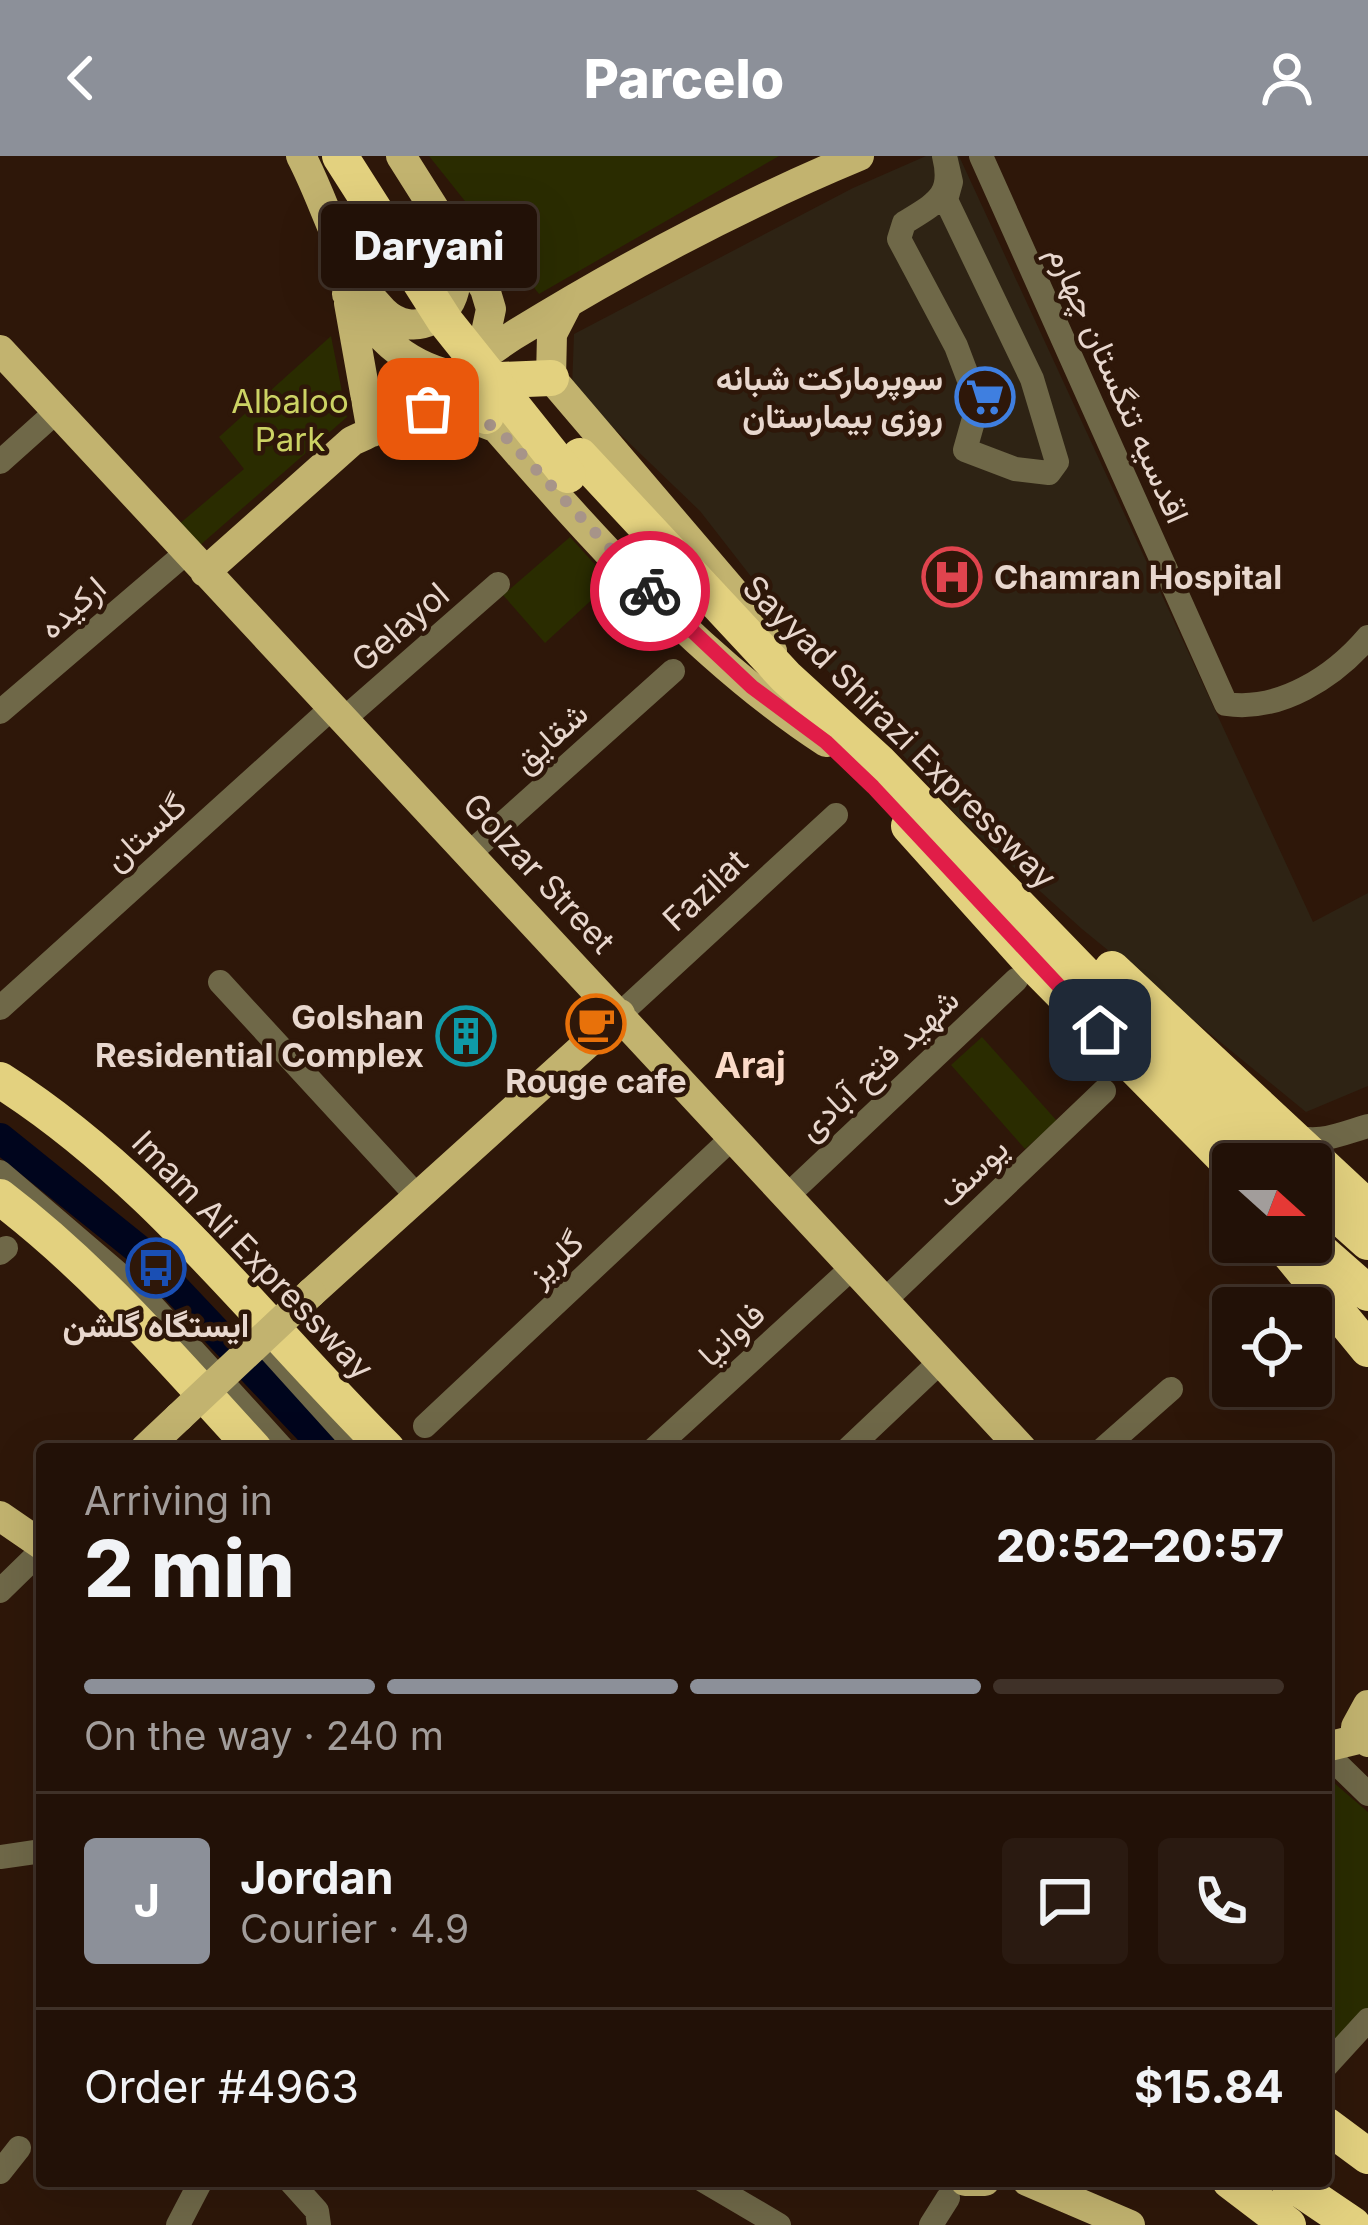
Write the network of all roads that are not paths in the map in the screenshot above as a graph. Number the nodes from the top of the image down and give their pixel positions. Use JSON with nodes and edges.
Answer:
{"nodes":[{"id":1,"x":301,"y":156,"type":"edge"},
{"id":2,"x":340,"y":156,"type":"edge"},
{"id":3,"x":367,"y":156,"type":"edge"},
{"id":4,"x":401,"y":156,"type":"edge"},
{"id":5,"x":859,"y":156,"type":"edge"},
{"id":6,"x":944,"y":156,"type":"edge"},
{"id":7,"x":981,"y":156,"type":"edge"},
{"id":8,"x":816,"y":164,"type":"edge"},
{"id":9,"x":439,"y":219,"type":"junction"},
{"id":10,"x":347,"y":279,"type":"junction"},
{"id":11,"x":569,"y":302,"type":"junction"},
{"id":12,"x":0,"y":350,"type":"edge"},
{"id":13,"x":481,"y":356,"type":"junction"},
{"id":14,"x":450,"y":375,"type":"junction"},
{"id":15,"x":551,"y":378,"type":"junction"},
{"id":16,"x":57,"y":411,"type":"junction"},
{"id":17,"x":399,"y":412,"type":"junction"},
{"id":18,"x":492,"y":423,"type":"junction"},
{"id":19,"x":373,"y":432,"type":"junction"},
{"id":20,"x":0,"y":462,"type":"edge"},
{"id":21,"x":574,"y":465,"type":"junction"},
{"id":22,"x":202,"y":568,"type":"junction"},
{"id":23,"x":498,"y":584,"type":"dead end"},
{"id":24,"x":1368,"y":638,"type":"edge"},
{"id":25,"x":673,"y":670,"type":"dead end"},
{"id":26,"x":786,"y":677,"type":"junction"},
{"id":27,"x":0,"y":712,"type":"edge"},
{"id":28,"x":340,"y":712,"type":"junction"},
{"id":29,"x":826,"y":742,"type":"junction"},
{"id":30,"x":836,"y":814,"type":"dead end"},
{"id":31,"x":471,"y":853,"type":"junction"},
{"id":32,"x":1016,"y":980,"type":"dead end"},
{"id":33,"x":220,"y":982,"type":"dead end"},
{"id":34,"x":0,"y":1008,"type":"edge"},
{"id":35,"x":620,"y":1014,"type":"junction"},
{"id":36,"x":0,"y":1080,"type":"edge"},
{"id":37,"x":1104,"y":1090,"type":"dead end"},
{"id":38,"x":0,"y":1101,"type":"edge"},
{"id":39,"x":1368,"y":1127,"type":"edge"},
{"id":40,"x":731,"y":1138,"type":"junction"},
{"id":41,"x":1273,"y":1143,"type":"edge"},
{"id":42,"x":1292,"y":1143,"type":"edge"},
{"id":43,"x":1212,"y":1146,"type":"edge"},
{"id":44,"x":0,"y":1172,"type":"edge"},
{"id":45,"x":1340,"y":1195,"type":"edge"},
{"id":46,"x":417,"y":1196,"type":"junction"},
{"id":47,"x":0,"y":1197,"type":"edge"},
{"id":48,"x":786,"y":1197,"type":"junction"},
{"id":49,"x":1368,"y":1242,"type":"edge"},
{"id":50,"x":1332,"y":1261,"type":"edge"},
{"id":51,"x":1297,"y":1263,"type":"edge"},
{"id":52,"x":853,"y":1267,"type":"junction"},
{"id":53,"x":1368,"y":1293,"type":"edge"},
{"id":54,"x":884,"y":1301,"type":"junction"},
{"id":55,"x":1368,"y":1349,"type":"edge"},
{"id":56,"x":941,"y":1361,"type":"junction"},
{"id":57,"x":1171,"y":1389,"type":"dead end"},
{"id":58,"x":425,"y":1426,"type":"dead end"},
{"id":59,"x":152,"y":1443,"type":"edge"},
{"id":60,"x":249,"y":1443,"type":"edge"},
{"id":61,"x":278,"y":1443,"type":"edge"},
{"id":62,"x":354,"y":1443,"type":"edge"},
{"id":63,"x":381,"y":1443,"type":"edge"},
{"id":64,"x":661,"y":1443,"type":"edge"},
{"id":65,"x":854,"y":1443,"type":"edge"},
{"id":66,"x":1016,"y":1443,"type":"edge"},
{"id":67,"x":1110,"y":1443,"type":"edge"},
{"id":68,"x":0,"y":1516,"type":"edge"},
{"id":69,"x":36,"y":1543,"type":"edge"},
{"id":70,"x":36,"y":1554,"type":"edge"},
{"id":71,"x":0,"y":1592,"type":"edge"},
{"id":72,"x":1368,"y":1705,"type":"edge"},
{"id":73,"x":1365,"y":1740,"type":"edge"},
{"id":74,"x":1332,"y":1748,"type":"edge"},
{"id":75,"x":1332,"y":1756,"type":"edge"},
{"id":76,"x":1368,"y":1794,"type":"edge"},
{"id":77,"x":36,"y":1852,"type":"edge"},
{"id":78,"x":0,"y":1857,"type":"edge"},
{"id":79,"x":1368,"y":2020,"type":"edge"},
{"id":80,"x":1332,"y":2059,"type":"edge"},
{"id":81,"x":1332,"y":2129,"type":"edge"},
{"id":82,"x":19,"y":2148,"type":"dead end"},
{"id":83,"x":1368,"y":2156,"type":"edge"},
{"id":84,"x":0,"y":2172,"type":"edge"},
{"id":85,"x":198,"y":2187,"type":"edge"},
{"id":86,"x":295,"y":2187,"type":"edge"},
{"id":87,"x":714,"y":2187,"type":"edge"},
{"id":88,"x":1041,"y":2187,"type":"edge"},
{"id":89,"x":1238,"y":2187,"type":"edge"},
{"id":90,"x":1297,"y":2187,"type":"edge"},
{"id":91,"x":956,"y":2189,"type":"edge"},
{"id":92,"x":178,"y":2225,"type":"edge"},
{"id":93,"x":319,"y":2225,"type":"edge"},
{"id":94,"x":779,"y":2225,"type":"edge"},
{"id":95,"x":931,"y":2225,"type":"edge"},
{"id":96,"x":1130,"y":2225,"type":"edge"},
{"id":97,"x":1288,"y":2225,"type":"edge"},
{"id":98,"x":1353,"y":2225,"type":"edge"}],
"edges":[{"from":1,"to":10,"type":"main road"},
{"from":2,"to":21,"type":"highway","name":"Sayyad Shirazi Expressway","bridge":true},
{"from":3,"to":21,"type":"highway","name":"Sayyad Shirazi Expressway"},
{"from":4,"to":9,"type":"main road"},
{"from":5,"to":8,"type":"main road"},
{"from":6,"to":6,"type":"street"},
{"from":7,"to":24,"type":"street","name":"اقدسیه تنگستان چهارم"},
{"from":8,"to":11,"type":"main road"},
{"from":9,"to":10,"type":"main road"},
{"from":9,"to":13,"type":"main road"},
{"from":10,"to":14,"type":"main road"},
{"from":10,"to":19,"type":"main road"},
{"from":11,"to":13,"type":"main road"},
{"from":11,"to":15,"type":"main road"},
{"from":12,"to":16,"type":"main road","name":"Golzar Street"},
{"from":13,"to":14,"type":"main road"},
{"from":14,"to":17,"type":"main road"},
{"from":14,"to":18,"type":"main road"},
{"from":15,"to":18,"type":"highway"},
{"from":15,"to":26,"type":"main road"},
{"from":16,"to":20,"type":"street"},
{"from":16,"to":22,"type":"main road","name":"Golzar Street"},
{"from":17,"to":18,"type":"main road"},
{"from":17,"to":19,"type":"main road"},
{"from":18,"to":29,"type":"main road"},
{"from":19,"to":22,"type":"main road"},
{"from":21,"to":26,"type":"highway","name":"Sayyad Shirazi Expressway"},
{"from":21,"to":29,"type":"highway","name":"Sayyad Shirazi Expressway"},
{"from":22,"to":27,"type":"street","name":"ارکیده"},
{"from":22,"to":28,"type":"main road","name":"Golzar Street"},
{"from":23,"to":28,"type":"street","name":"Gelayol"},
{"from":25,"to":31,"type":"street","name":"شقایق"},
{"from":26,"to":41,"type":"highway","name":"Sayyad Shirazi Expressway"},
{"from":28,"to":31,"type":"main road","name":"Golzar Street"},
{"from":28,"to":34,"type":"street","name":"گلستان"},
{"from":29,"to":43,"type":"highway","name":"Sayyad Shirazi Expressway"},
{"from":30,"to":35,"type":"street","name":"Fazilat"},
{"from":31,"to":35,"type":"main road","name":"Golzar Street"},
{"from":32,"to":48,"type":"street","name":"شهید فتح آبادی"},
{"from":33,"to":46,"type":"street"},
{"from":35,"to":40,"type":"main road","name":"Golzar Street"},
{"from":35,"to":46,"type":"main road"},
{"from":36,"to":63,"type":"highway","name":"Imam Ali Expressway"},
{"from":37,"to":54,"type":"street","name":"یوسف"},
{"from":38,"to":62,"type":"street"},
{"from":39,"to":42,"type":"street"},
{"from":39,"to":45,"type":"street"},
{"from":40,"to":48,"type":"main road","name":"Golzar Street"},
{"from":40,"to":58,"type":"street","name":"گلریز"},
{"from":44,"to":61,"type":"street"},
{"from":45,"to":49,"type":"highway"},
{"from":46,"to":59,"type":"main road","bridge":true},
{"from":47,"to":60,"type":"highway"},
{"from":48,"to":52,"type":"main road","name":"Golzar Street"},
{"from":50,"to":53,"type":"highway"},
{"from":51,"to":55,"type":"highway"},
{"from":52,"to":54,"type":"main road","name":"Golzar Street"},
{"from":52,"to":64,"type":"street","name":"فاوانیا"},
{"from":54,"to":56,"type":"main road","name":"Golzar Street"},
{"from":56,"to":65,"type":"street"},
{"from":56,"to":66,"type":"main road","name":"Golzar Street"},
{"from":57,"to":67,"type":"street"},
{"from":68,"to":69,"type":"main road"},
{"from":70,"to":71,"type":"street"},
{"from":72,"to":73,"type":"main road"},
{"from":73,"to":74,"type":"main road"},
{"from":75,"to":76,"type":"street"},
{"from":77,"to":78,"type":"street"},
{"from":79,"to":80,"type":"street"},
{"from":81,"to":83,"type":"highway"},
{"from":82,"to":84,"type":"street"},
{"from":85,"to":92,"type":"street"},
{"from":86,"to":93,"type":"street"},
{"from":87,"to":94,"type":"street"},
{"from":88,"to":96,"type":"main road"},
{"from":89,"to":97,"type":"highway"},
{"from":90,"to":98,"type":"highway"},
{"from":91,"to":95,"type":"street"}]}
